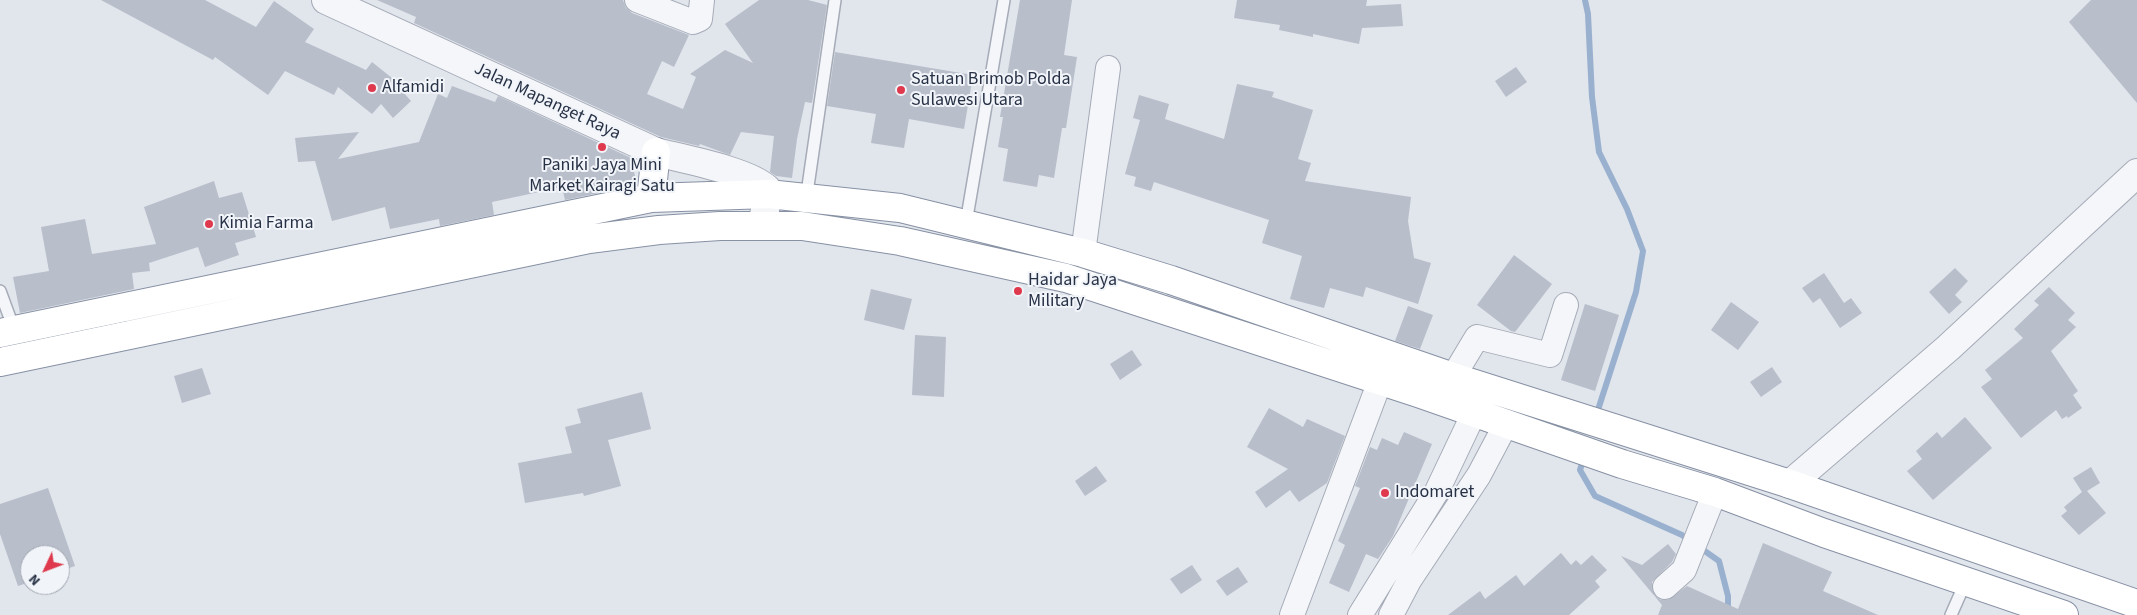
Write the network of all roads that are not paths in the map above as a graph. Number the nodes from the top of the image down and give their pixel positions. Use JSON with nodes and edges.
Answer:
{"nodes":[{"id":1,"x":326,"y":0,"type":"edge"},
{"id":2,"x":637,"y":0,"type":"edge"},
{"id":3,"x":702,"y":0,"type":"edge"},
{"id":4,"x":835,"y":0,"type":"edge"},
{"id":5,"x":1004,"y":0,"type":"edge"},
{"id":6,"x":1108,"y":68,"type":"dead end"},
{"id":7,"x":656,"y":152,"type":"junction"},
{"id":8,"x":2137,"y":173,"type":"edge"},
{"id":9,"x":768,"y":194,"type":"junction"},
{"id":10,"x":806,"y":197,"type":"junction"},
{"id":11,"x":651,"y":198,"type":"junction"},
{"id":12,"x":966,"y":223,"type":"junction"},
{"id":13,"x":762,"y":226,"type":"junction"},
{"id":14,"x":802,"y":226,"type":"junction"},
{"id":15,"x":1083,"y":253,"type":"junction"},
{"id":16,"x":0,"y":292,"type":"edge"},
{"id":17,"x":1566,"y":305,"type":"dead end"},
{"id":18,"x":7,"y":331,"type":"edge"},
{"id":19,"x":0,"y":362,"type":"edge"},
{"id":20,"x":1453,"y":376,"type":"junction"},
{"id":21,"x":1380,"y":381,"type":"junction"},
{"id":22,"x":1474,"y":413,"type":"junction"},
{"id":23,"x":1514,"y":427,"type":"junction"},
{"id":24,"x":1790,"y":484,"type":"junction"},
{"id":25,"x":1715,"y":492,"type":"junction"},
{"id":26,"x":1966,"y":581,"type":"junction"},
{"id":27,"x":1666,"y":587,"type":"dead end"},
{"id":28,"x":2137,"y":604,"type":"edge"},
{"id":29,"x":1292,"y":615,"type":"edge"},
{"id":30,"x":1360,"y":615,"type":"edge"},
{"id":31,"x":1391,"y":615,"type":"edge"},
{"id":32,"x":1951,"y":615,"type":"edge"},
{"id":33,"x":2064,"y":615,"type":"edge"}],
"edges":[{"from":1,"to":7,"type":"street","name":"Jalan Mapanget Raya"},
{"from":2,"to":3,"type":"street"},
{"from":4,"to":10,"type":"lane"},
{"from":5,"to":12,"type":"lane"},
{"from":6,"to":15,"type":"street"},
{"from":7,"to":9,"type":"street","name":"Jalan Mapanget Raya"},
{"from":7,"to":11,"type":"highway"},
{"from":8,"to":24,"type":"street"},
{"from":9,"to":10,"type":"highway"},
{"from":9,"to":11,"type":"highway"},
{"from":9,"to":13,"type":"street"},
{"from":10,"to":12,"type":"highway"},
{"from":10,"to":14,"type":"lane"},
{"from":11,"to":18,"type":"highway"},
{"from":12,"to":15,"type":"highway"},
{"from":13,"to":14,"type":"highway"},
{"from":13,"to":19,"type":"highway"},
{"from":14,"to":21,"type":"highway"},
{"from":15,"to":20,"type":"highway"},
{"from":16,"to":18,"type":"lane"},
{"from":17,"to":20,"type":"street"},
{"from":20,"to":24,"type":"highway"},
{"from":21,"to":22,"type":"highway"},
{"from":21,"to":29,"type":"street"},
{"from":22,"to":23,"type":"highway"},
{"from":22,"to":30,"type":"street"},
{"from":23,"to":25,"type":"highway"},
{"from":23,"to":31,"type":"street"},
{"from":24,"to":28,"type":"highway"},
{"from":25,"to":26,"type":"highway"},
{"from":25,"to":27,"type":"street"},
{"from":26,"to":32,"type":"lane"},
{"from":26,"to":33,"type":"highway"}]}
